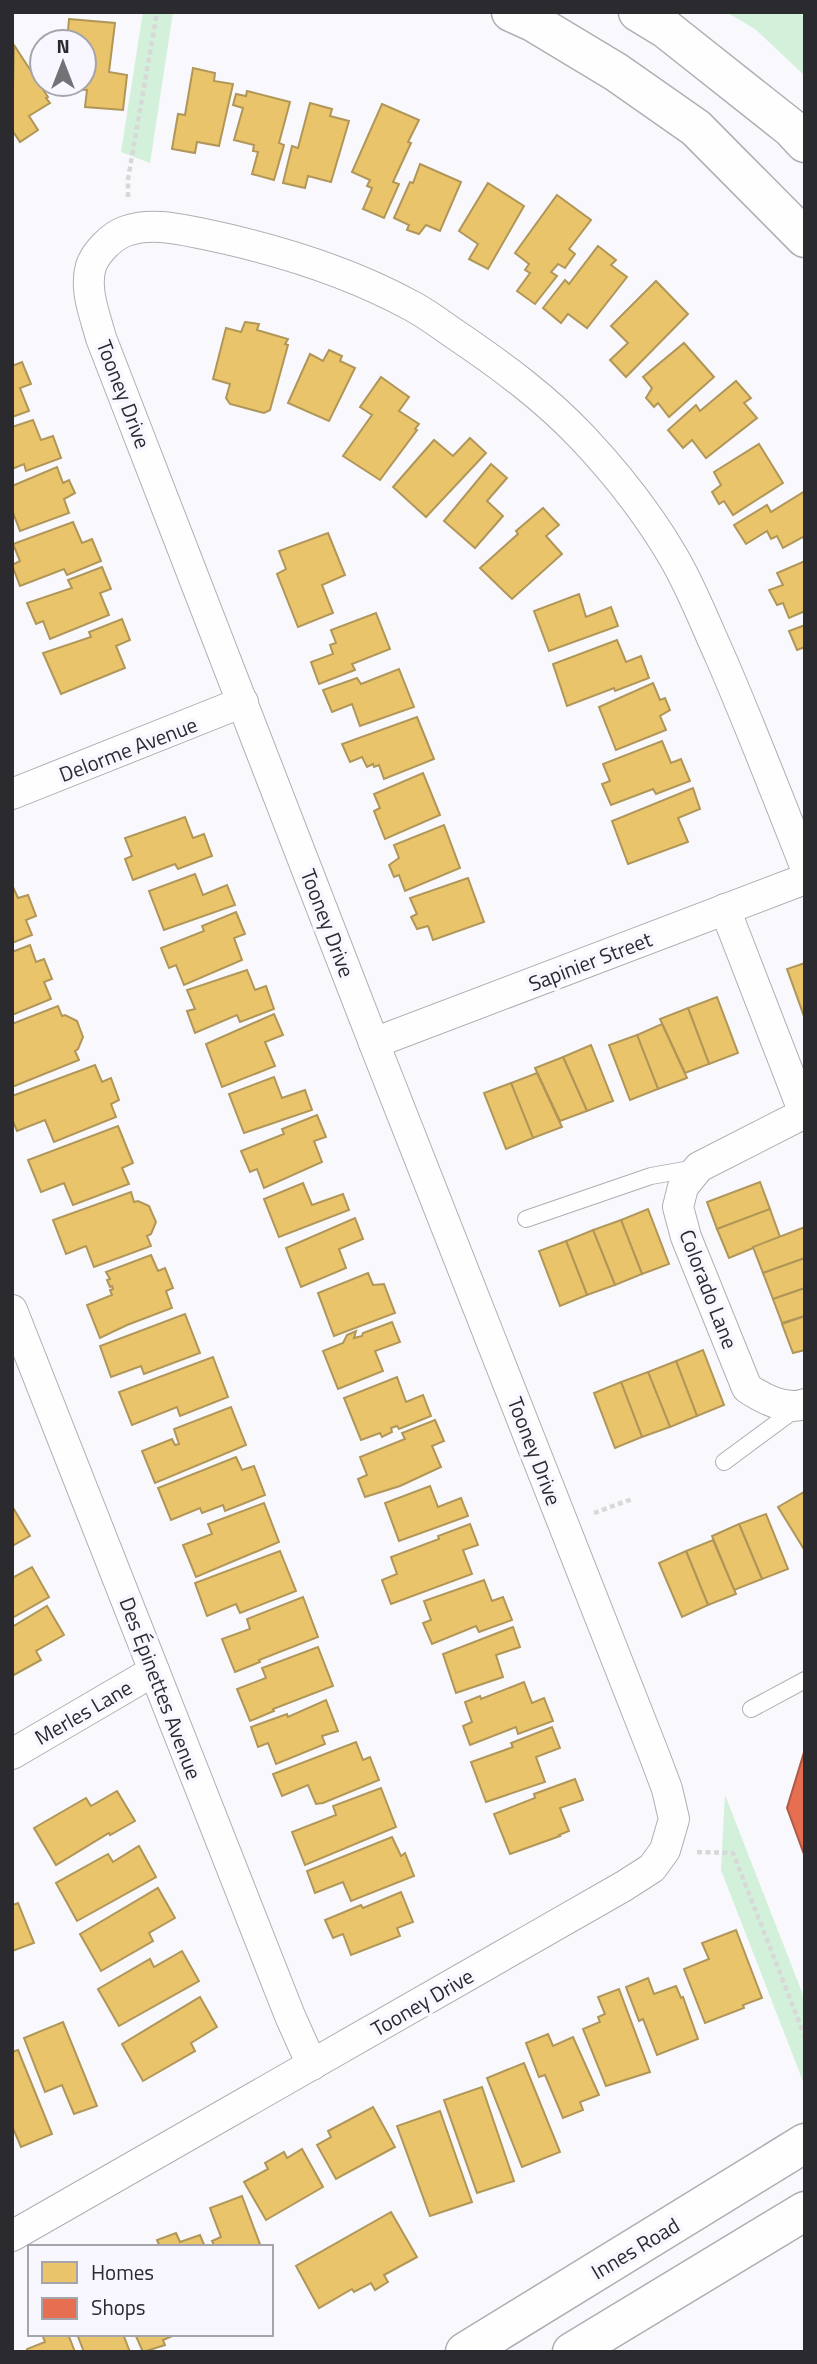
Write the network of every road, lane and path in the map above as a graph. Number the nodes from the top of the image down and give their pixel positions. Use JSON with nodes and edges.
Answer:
{"nodes":[{"id":1,"x":158,"y":12,"type":"edge"},
{"id":2,"x":512,"y":12,"type":"edge"},
{"id":3,"x":638,"y":12,"type":"edge"},
{"id":4,"x":805,"y":143,"type":"edge"},
{"id":5,"x":127,"y":230,"type":"junction"},
{"id":6,"x":805,"y":238,"type":"edge"},
{"id":7,"x":243,"y":702,"type":"junction"},
{"id":8,"x":12,"y":794,"type":"edge"},
{"id":9,"x":805,"y":866,"type":"edge"},
{"id":10,"x":805,"y":879,"type":"edge"},
{"id":11,"x":725,"y":909,"type":"junction"},
{"id":12,"x":374,"y":1043,"type":"junction"},
{"id":13,"x":804,"y":1113,"type":"edge"},
{"id":14,"x":699,"y":1167,"type":"junction"},
{"id":15,"x":526,"y":1219,"type":"dead end"},
{"id":16,"x":12,"y":1310,"type":"edge"},
{"id":17,"x":802,"y":1405,"type":"edge"},
{"id":18,"x":724,"y":1462,"type":"dead end"},
{"id":19,"x":632,"y":1499,"type":"dead end"},
{"id":20,"x":564,"y":1525,"type":"junction"},
{"id":21,"x":154,"y":1671,"type":"junction"},
{"id":22,"x":805,"y":1680,"type":"edge"},
{"id":23,"x":751,"y":1709,"type":"dead end"},
{"id":24,"x":12,"y":1754,"type":"edge"},
{"id":25,"x":665,"y":1850,"type":"junction"},
{"id":26,"x":805,"y":2038,"type":"edge"},
{"id":27,"x":312,"y":2065,"type":"junction"},
{"id":28,"x":805,"y":2143,"type":"edge"},
{"id":29,"x":805,"y":2211,"type":"edge"},
{"id":30,"x":12,"y":2236,"type":"edge"},
{"id":31,"x":465,"y":2352,"type":"edge"},
{"id":32,"x":572,"y":2352,"type":"edge"}],
"edges":[{"from":1,"to":5,"type":"path"},
{"from":2,"to":6,"type":"main road"},
{"from":3,"to":4,"type":"main road"},
{"from":5,"to":7,"type":"street","name":"Tooney Drive"},
{"from":5,"to":9,"type":"street"},
{"from":7,"to":8,"type":"street","name":"Delorme Avenue"},
{"from":7,"to":12,"type":"street","name":"Tooney Drive"},
{"from":10,"to":11,"type":"street","name":"Sapinier Street"},
{"from":11,"to":12,"type":"street","name":"Sapinier Street"},
{"from":11,"to":13,"type":"street"},
{"from":12,"to":20,"type":"street","name":"Tooney Drive"},
{"from":13,"to":14,"type":"street"},
{"from":14,"to":15,"type":"lane"},
{"from":14,"to":17,"type":"street","name":"Colorado Lane"},
{"from":16,"to":21,"type":"street","name":"Des Épinettes Avenue"},
{"from":17,"to":18,"type":"lane"},
{"from":19,"to":20,"type":"path"},
{"from":20,"to":25,"type":"street","name":"Tooney Drive"},
{"from":21,"to":24,"type":"street","name":"Merles Lane"},
{"from":21,"to":27,"type":"street","name":"Des Épinettes Avenue"},
{"from":22,"to":23,"type":"lane"},
{"from":25,"to":26,"type":"path"},
{"from":25,"to":27,"type":"street","name":"Tooney Drive"},
{"from":27,"to":30,"type":"street","name":"Tooney Drive"},
{"from":28,"to":31,"type":"main road","name":"Innes Road"},
{"from":29,"to":32,"type":"main road"}]}
